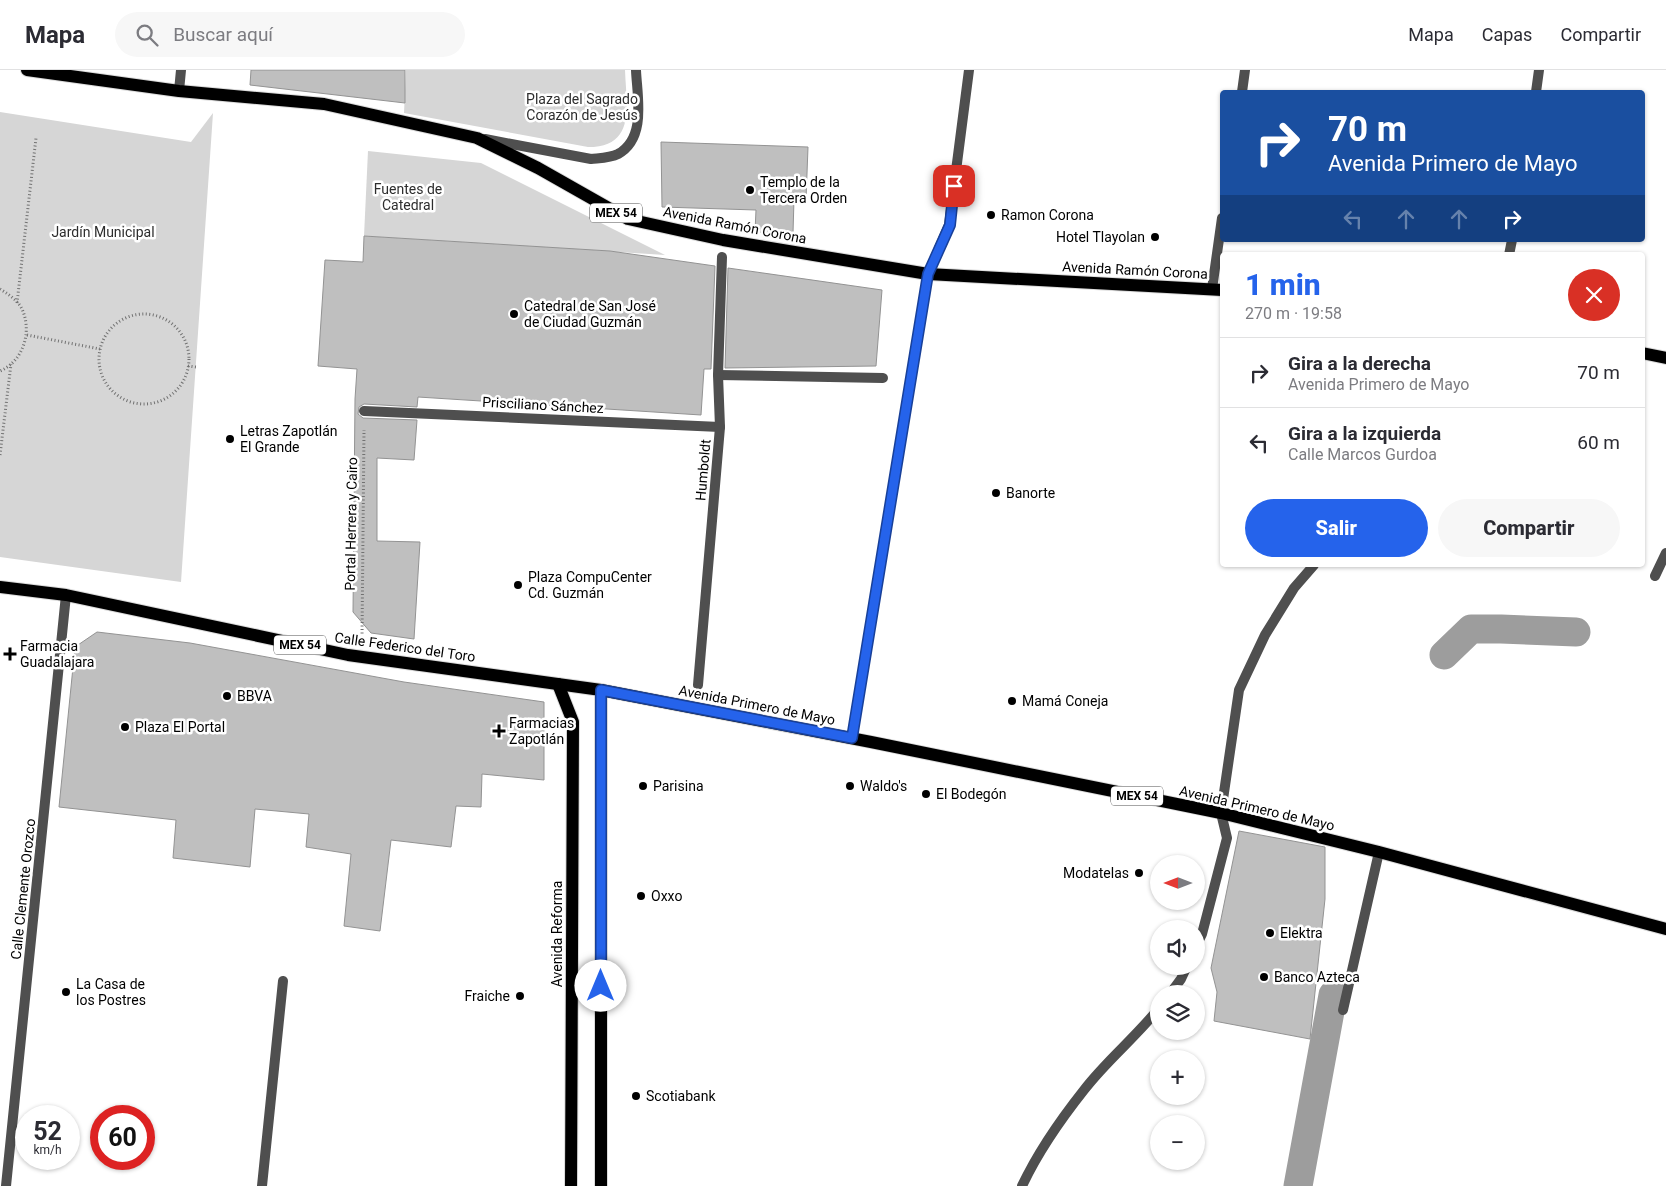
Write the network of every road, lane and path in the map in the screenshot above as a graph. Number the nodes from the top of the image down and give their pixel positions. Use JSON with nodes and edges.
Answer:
{"nodes":[{"id":1,"x":27,"y":70,"type":"edge"},
{"id":2,"x":181,"y":70,"type":"edge"},
{"id":3,"x":636,"y":70,"type":"edge"},
{"id":4,"x":969,"y":70,"type":"edge"},
{"id":5,"x":1245,"y":70,"type":"edge"},
{"id":6,"x":1539,"y":70,"type":"edge"},
{"id":7,"x":1242,"y":90,"type":"edge"},
{"id":8,"x":1536,"y":90,"type":"edge"},
{"id":9,"x":179,"y":91,"type":"junction"},
{"id":10,"x":36,"y":138,"type":"dead end"},
{"id":11,"x":477,"y":138,"type":"junction"},
{"id":12,"x":1220,"y":242,"type":"edge"},
{"id":13,"x":722,"y":257,"type":"dead end"},
{"id":14,"x":928,"y":274,"type":"junction"},
{"id":15,"x":0,"y":289,"type":"edge"},
{"id":16,"x":1217,"y":290,"type":"edge"},
{"id":17,"x":17,"y":303,"type":"junction"},
{"id":18,"x":27,"y":335,"type":"junction"},
{"id":19,"x":100,"y":349,"type":"junction"},
{"id":20,"x":1645,"y":354,"type":"edge"},
{"id":21,"x":1666,"y":358,"type":"edge"},
{"id":22,"x":10,"y":364,"type":"junction"},
{"id":23,"x":188,"y":366,"type":"junction"},
{"id":24,"x":196,"y":367,"type":"dead end"},
{"id":25,"x":0,"y":371,"type":"edge"},
{"id":26,"x":718,"y":375,"type":"junction"},
{"id":27,"x":883,"y":378,"type":"dead end"},
{"id":28,"x":364,"y":411,"type":"joint"},
{"id":29,"x":720,"y":427,"type":"junction"},
{"id":30,"x":0,"y":455,"type":"edge"},
{"id":31,"x":1666,"y":553,"type":"edge"},
{"id":32,"x":1312,"y":567,"type":"edge"},
{"id":33,"x":1655,"y":576,"type":"dead end"},
{"id":34,"x":0,"y":587,"type":"edge"},
{"id":35,"x":66,"y":595,"type":"junction"},
{"id":36,"x":362,"y":637,"type":"dead end"},
{"id":37,"x":558,"y":684,"type":"junction"},
{"id":38,"x":698,"y":685,"type":"dead end"},
{"id":39,"x":601,"y":690,"type":"junction"},
{"id":40,"x":852,"y":738,"type":"junction"},
{"id":41,"x":1221,"y":813,"type":"junction"},
{"id":42,"x":1378,"y":852,"type":"junction"},
{"id":43,"x":1205,"y":922,"type":"edge"},
{"id":44,"x":1666,"y":929,"type":"edge"},
{"id":45,"x":283,"y":981,"type":"dead end"},
{"id":46,"x":1343,"y":1010,"type":"dead end"},
{"id":47,"x":1150,"y":1019,"type":"edge"},
{"id":48,"x":6,"y":1186,"type":"edge"},
{"id":49,"x":262,"y":1186,"type":"edge"},
{"id":50,"x":571,"y":1186,"type":"edge"},
{"id":51,"x":601,"y":1186,"type":"edge"},
{"id":52,"x":1022,"y":1186,"type":"edge"}],
"edges":[{"from":1,"to":9,"type":"main road","name":"Avenida Ramón Corona","number":"MEX 54"},
{"from":2,"to":9,"type":"street"},
{"from":3,"to":11,"type":"street"},
{"from":4,"to":14,"type":"street"},
{"from":5,"to":7,"type":"street"},
{"from":6,"to":8,"type":"street"},
{"from":9,"to":11,"type":"main road","name":"Avenida Ramón Corona","number":"MEX 54"},
{"from":10,"to":17,"type":"path"},
{"from":11,"to":14,"type":"main road","name":"Avenida Ramón Corona","number":"MEX 54"},
{"from":12,"to":16,"type":"street"},
{"from":13,"to":26,"type":"street","name":"Humboldt"},
{"from":14,"to":16,"type":"main road","name":"Avenida Ramón Corona","number":"MEX 54"},
{"from":14,"to":40,"type":"street"},
{"from":15,"to":17,"type":"path"},
{"from":17,"to":18,"type":"path"},
{"from":18,"to":19,"type":"path"},
{"from":18,"to":22,"type":"path"},
{"from":19,"to":23,"type":"path"},
{"from":19,"to":23,"type":"path"},
{"from":20,"to":21,"type":"main road"},
{"from":22,"to":25,"type":"path"},
{"from":22,"to":30,"type":"path"},
{"from":23,"to":24,"type":"path"},
{"from":26,"to":27,"type":"street"},
{"from":26,"to":29,"type":"street","name":"Humboldt"},
{"from":28,"to":29,"type":"street","name":"Prisciliano Sánchez"},
{"from":28,"to":36,"type":"path","name":"Portal Herrera y Cairo"},
{"from":29,"to":38,"type":"street","name":"Humboldt"},
{"from":31,"to":33,"type":"street"},
{"from":32,"to":41,"type":"street"},
{"from":34,"to":35,"type":"main road","name":"Calle Federico del Toro","number":"MEX 54"},
{"from":35,"to":37,"type":"main road","name":"Calle Federico del Toro","number":"MEX 54"},
{"from":35,"to":48,"type":"street","name":"Calle Clemente Orozco"},
{"from":37,"to":39,"type":"main road","name":"Calle Federico del Toro","number":"MEX 54"},
{"from":37,"to":50,"type":"main road","name":"Avenida Reforma"},
{"from":39,"to":40,"type":"main road","name":"Avenida Primero de Mayo","number":"MEX 54"},
{"from":39,"to":51,"type":"main road"},
{"from":40,"to":41,"type":"main road","name":"Avenida Primero de Mayo","number":"MEX 54"},
{"from":41,"to":42,"type":"main road","name":"Avenida Primero de Mayo","number":"MEX 54"},
{"from":41,"to":43,"type":"street"},
{"from":42,"to":44,"type":"main road","name":"Avenida Primero de Mayo","number":"MEX 54"},
{"from":42,"to":46,"type":"street"},
{"from":45,"to":49,"type":"street"},
{"from":47,"to":52,"type":"street"}]}
